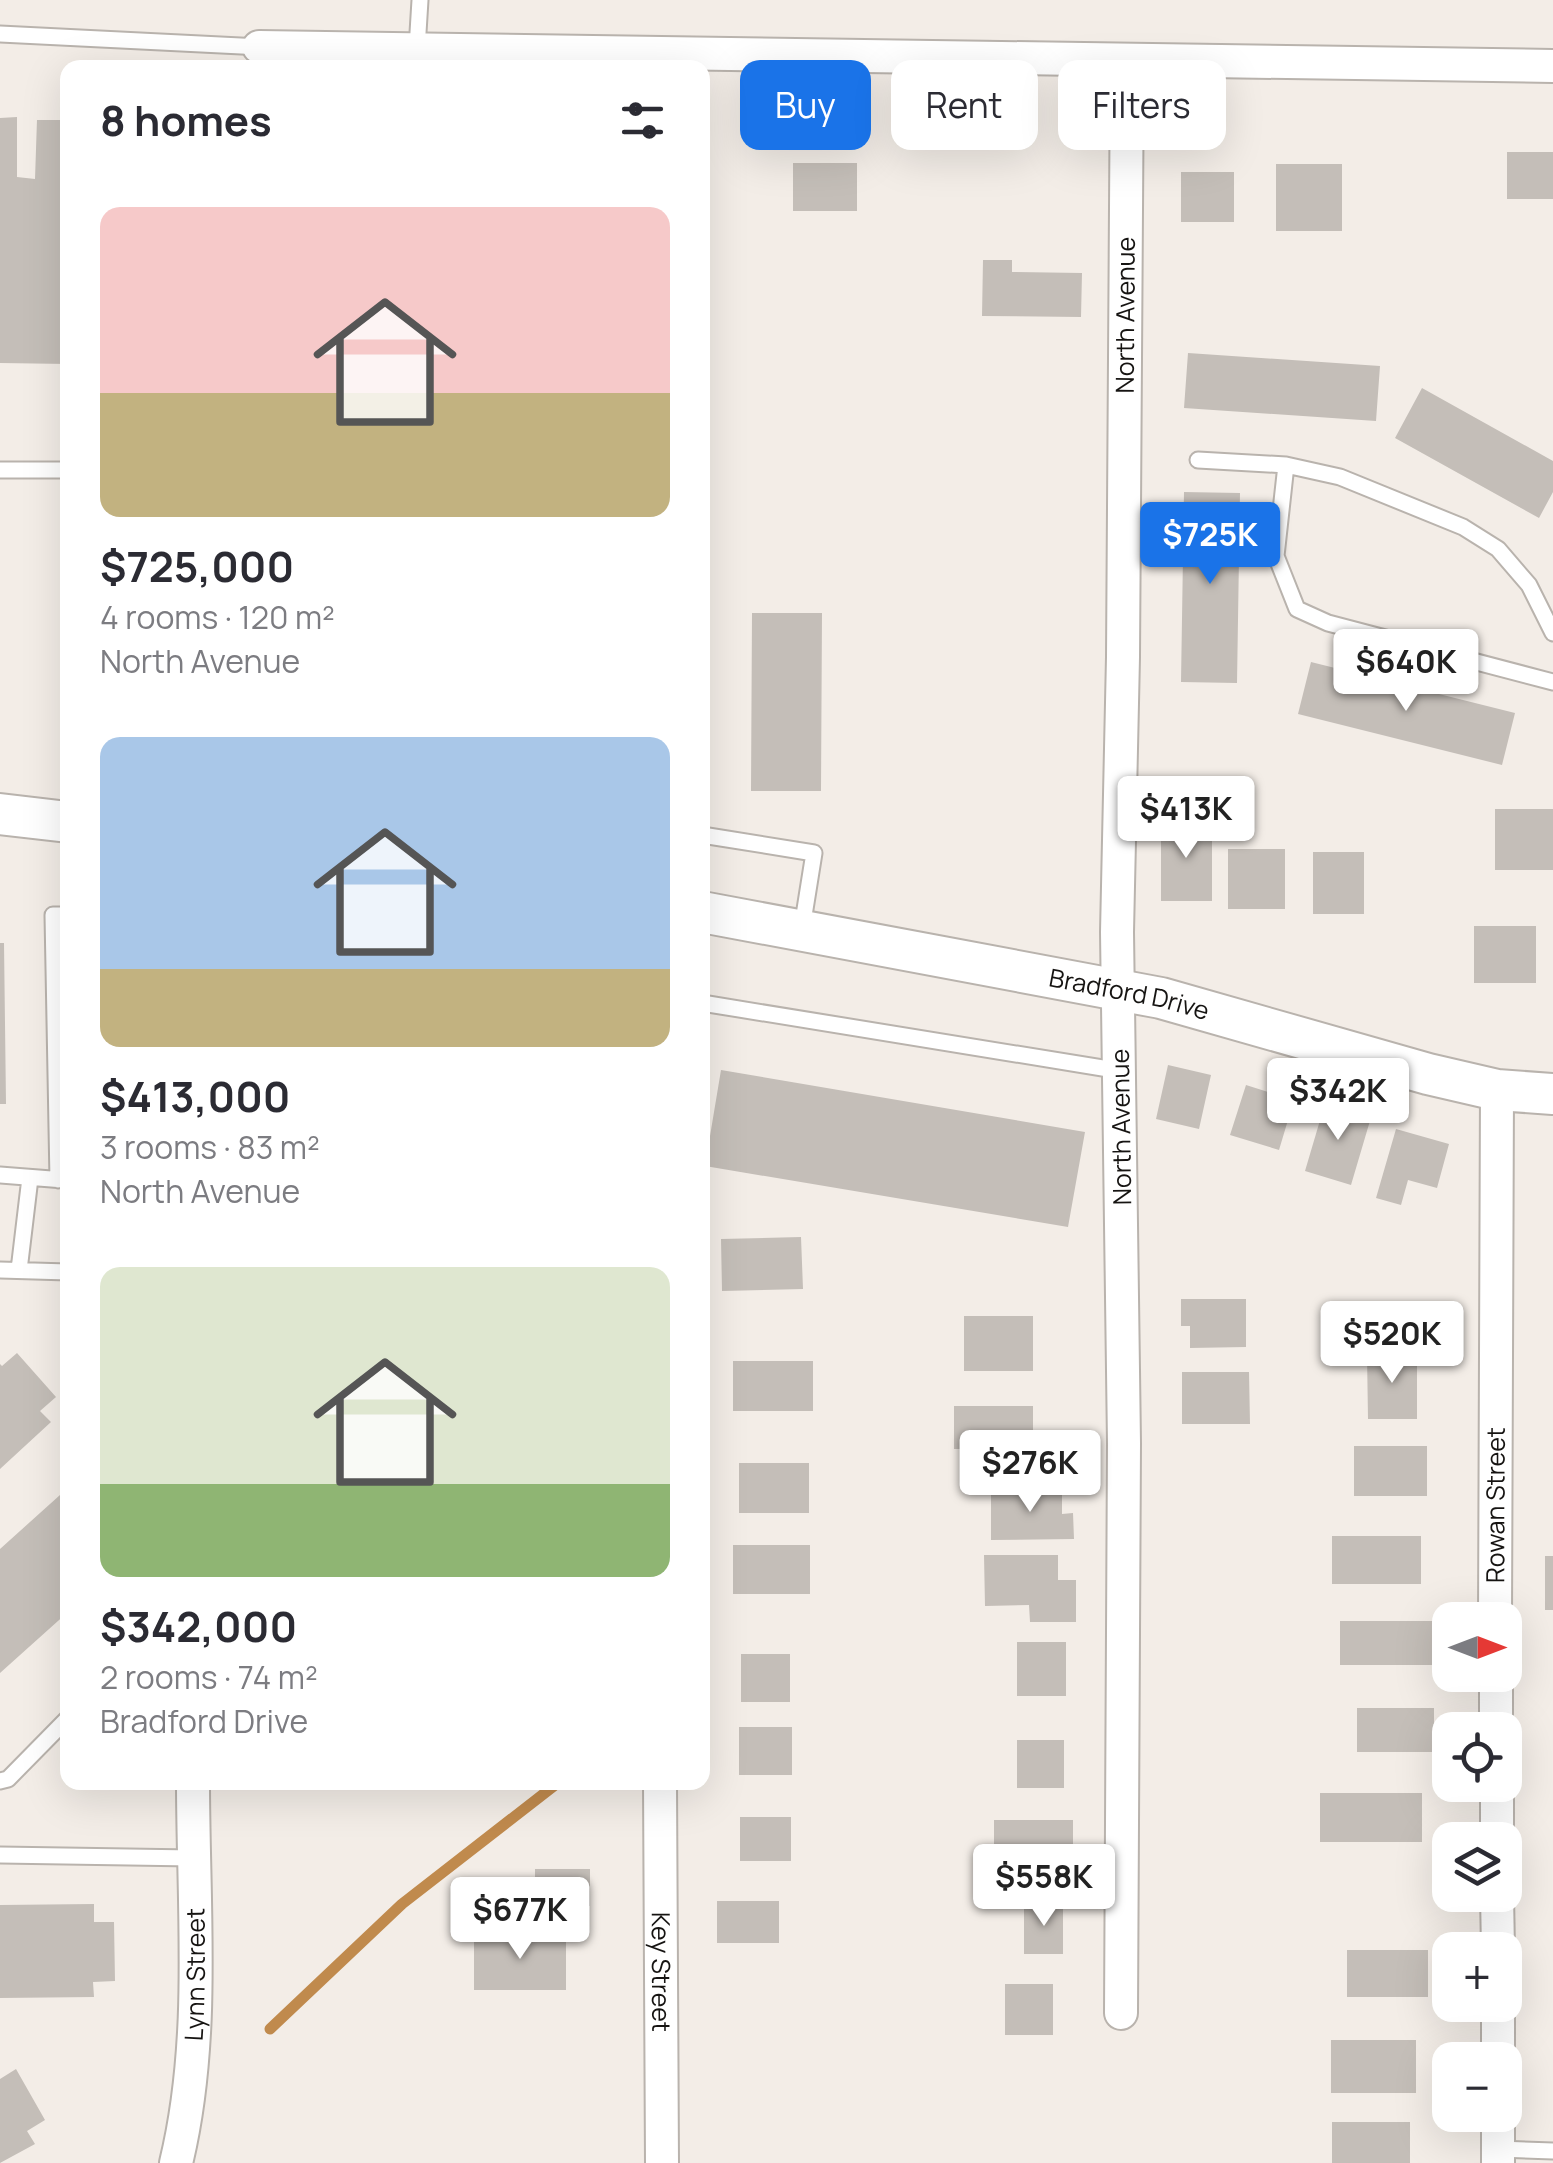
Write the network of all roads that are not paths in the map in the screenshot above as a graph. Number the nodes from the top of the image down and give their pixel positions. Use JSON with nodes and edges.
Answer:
{"nodes":[{"id":1,"x":420,"y":0,"type":"edge"},
{"id":2,"x":0,"y":34,"type":"edge"},
{"id":3,"x":259,"y":46,"type":"joint"},
{"id":4,"x":417,"y":49,"type":"junction"},
{"id":5,"x":1127,"y":60,"type":"edge"},
{"id":6,"x":1226,"y":61,"type":"edge"},
{"id":7,"x":1553,"y":66,"type":"edge"},
{"id":8,"x":1126,"y":150,"type":"edge"},
{"id":9,"x":1198,"y":460,"type":"dead end"},
{"id":10,"x":1286,"y":465,"type":"junction"},
{"id":11,"x":0,"y":470,"type":"edge"},
{"id":12,"x":60,"y":470,"type":"edge"},
{"id":13,"x":1553,"y":633,"type":"edge"},
{"id":14,"x":1553,"y":682,"type":"edge"},
{"id":15,"x":0,"y":814,"type":"edge"},
{"id":16,"x":60,"y":821,"type":"edge"},
{"id":17,"x":710,"y":836,"type":"edge"},
{"id":18,"x":710,"y":914,"type":"edge"},
{"id":19,"x":60,"y":916,"type":"edge"},
{"id":20,"x":801,"y":932,"type":"junction"},
{"id":21,"x":1119,"y":990,"type":"junction"},
{"id":22,"x":710,"y":1004,"type":"edge"},
{"id":23,"x":1122,"y":1071,"type":"junction"},
{"id":24,"x":1497,"y":1090,"type":"junction"},
{"id":25,"x":1553,"y":1094,"type":"edge"},
{"id":26,"x":60,"y":1101,"type":"edge"},
{"id":27,"x":0,"y":1175,"type":"edge"},
{"id":28,"x":30,"y":1178,"type":"junction"},
{"id":29,"x":60,"y":1180,"type":"edge"},
{"id":30,"x":0,"y":1270,"type":"edge"},
{"id":31,"x":19,"y":1270,"type":"junction"},
{"id":32,"x":60,"y":1272,"type":"edge"},
{"id":33,"x":1496,"y":1602,"type":"edge"},
{"id":34,"x":60,"y":1726,"type":"edge"},
{"id":35,"x":0,"y":1781,"type":"edge"},
{"id":36,"x":193,"y":1790,"type":"edge"},
{"id":37,"x":660,"y":1790,"type":"edge"},
{"id":38,"x":0,"y":1856,"type":"edge"},
{"id":39,"x":193,"y":1858,"type":"junction"},
{"id":40,"x":1122,"y":2013,"type":"dead end"},
{"id":41,"x":1553,"y":2151,"type":"edge"},
{"id":42,"x":1498,"y":2156,"type":"edge"},
{"id":43,"x":176,"y":2163,"type":"edge"},
{"id":44,"x":662,"y":2163,"type":"edge"}],
"edges":[{"from":1,"to":4,"type":"lane"},
{"from":2,"to":3,"type":"lane"},
{"from":3,"to":4,"type":"street"},
{"from":4,"to":5,"type":"street"},
{"from":6,"to":7,"type":"street"},
{"from":8,"to":21,"type":"street","name":"North Avenue"},
{"from":9,"to":10,"type":"lane"},
{"from":10,"to":13,"type":"lane"},
{"from":10,"to":14,"type":"lane"},
{"from":11,"to":12,"type":"lane"},
{"from":15,"to":16,"type":"street"},
{"from":17,"to":20,"type":"lane"},
{"from":18,"to":20,"type":"street","name":"Bradford Drive"},
{"from":19,"to":26,"type":"lane"},
{"from":20,"to":21,"type":"street","name":"Bradford Drive"},
{"from":21,"to":23,"type":"street","name":"North Avenue"},
{"from":21,"to":24,"type":"street","name":"Bradford Drive"},
{"from":22,"to":23,"type":"lane"},
{"from":23,"to":40,"type":"street","name":"North Avenue"},
{"from":24,"to":25,"type":"street","name":"Bradford Drive"},
{"from":24,"to":33,"type":"street","name":"Rowan Street"},
{"from":27,"to":28,"type":"lane"},
{"from":28,"to":29,"type":"lane"},
{"from":28,"to":31,"type":"lane"},
{"from":30,"to":31,"type":"lane"},
{"from":31,"to":32,"type":"lane"},
{"from":34,"to":35,"type":"lane"},
{"from":36,"to":39,"type":"street","name":"Lynn Street"},
{"from":37,"to":44,"type":"street","name":"Key Street"},
{"from":38,"to":39,"type":"lane"},
{"from":39,"to":43,"type":"street","name":"Lynn Street"},
{"from":41,"to":42,"type":"lane"}]}
